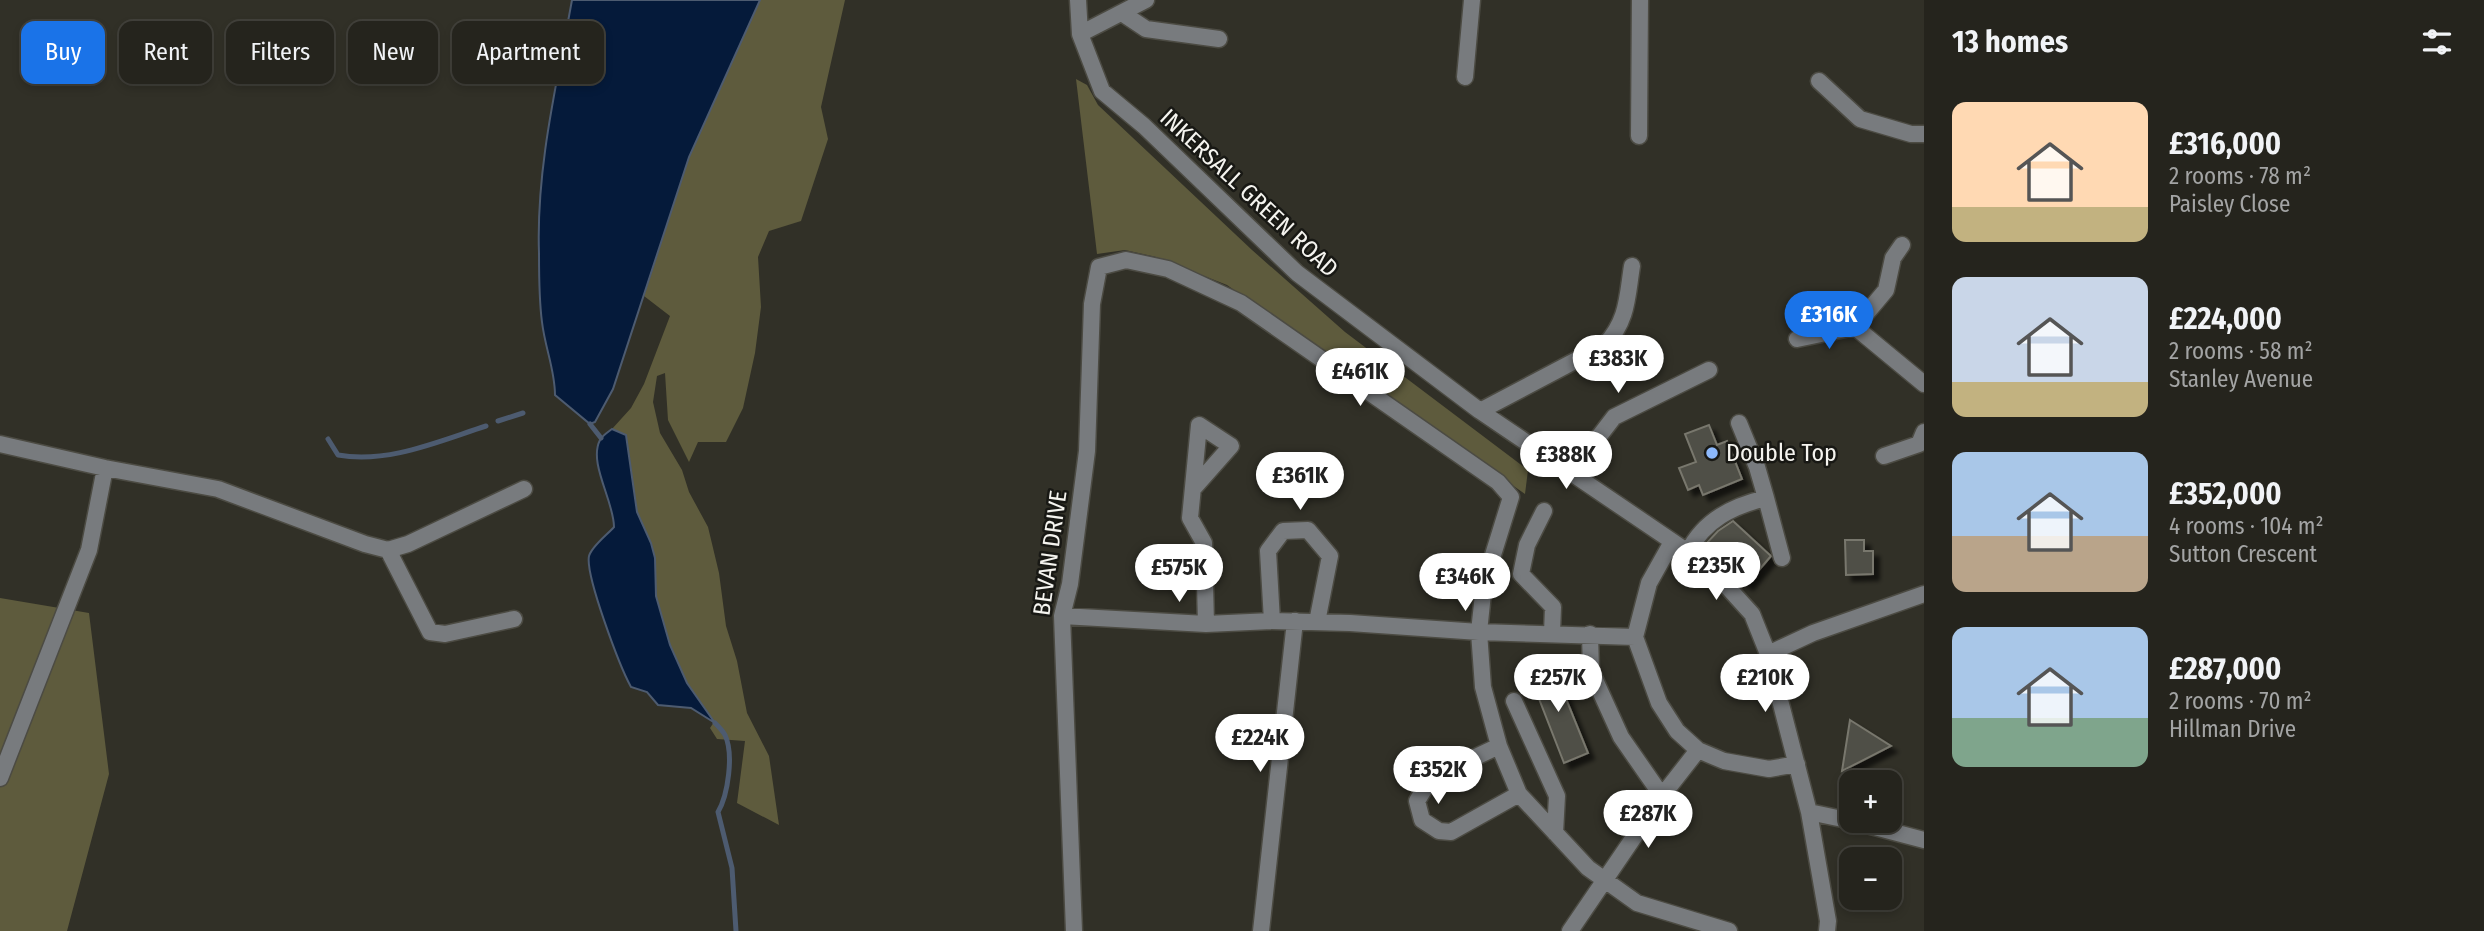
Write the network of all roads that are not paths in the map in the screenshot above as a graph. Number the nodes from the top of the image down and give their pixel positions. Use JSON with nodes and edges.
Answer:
{"nodes":[{"id":1,"x":1078,"y":0,"type":"edge"},
{"id":2,"x":1146,"y":0,"type":"edge"},
{"id":3,"x":1472,"y":0,"type":"edge"},
{"id":4,"x":1640,"y":0,"type":"edge"},
{"id":5,"x":1122,"y":13,"type":"junction"},
{"id":6,"x":1080,"y":34,"type":"junction"},
{"id":7,"x":1219,"y":39,"type":"dead end"},
{"id":8,"x":1465,"y":77,"type":"dead end"},
{"id":9,"x":1819,"y":81,"type":"dead end"},
{"id":10,"x":1924,"y":134,"type":"edge"},
{"id":11,"x":1639,"y":136,"type":"dead end"},
{"id":12,"x":1902,"y":244,"type":"dead end"},
{"id":13,"x":1632,"y":266,"type":"dead end"},
{"id":14,"x":1855,"y":327,"type":"junction"},
{"id":15,"x":1797,"y":339,"type":"dead end"},
{"id":16,"x":1709,"y":370,"type":"dead end"},
{"id":17,"x":1924,"y":384,"type":"edge"},
{"id":18,"x":1480,"y":411,"type":"junction"},
{"id":19,"x":1739,"y":423,"type":"dead end"},
{"id":20,"x":1924,"y":432,"type":"edge"},
{"id":21,"x":0,"y":444,"type":"edge"},
{"id":22,"x":1884,"y":456,"type":"dead end"},
{"id":23,"x":104,"y":467,"type":"junction"},
{"id":24,"x":1572,"y":473,"type":"junction"},
{"id":25,"x":524,"y":489,"type":"dead end"},
{"id":26,"x":1193,"y":489,"type":"dead end"},
{"id":27,"x":1766,"y":498,"type":"junction"},
{"id":28,"x":1544,"y":511,"type":"dead end"},
{"id":29,"x":1672,"y":542,"type":"junction"},
{"id":30,"x":388,"y":550,"type":"junction"},
{"id":31,"x":1688,"y":552,"type":"junction"},
{"id":32,"x":1782,"y":558,"type":"dead end"},
{"id":33,"x":1924,"y":594,"type":"edge"},
{"id":34,"x":1062,"y":616,"type":"junction"},
{"id":35,"x":514,"y":619,"type":"dead end"},
{"id":36,"x":1272,"y":621,"type":"junction"},
{"id":37,"x":1295,"y":621,"type":"junction"},
{"id":38,"x":1317,"y":622,"type":"junction"},
{"id":39,"x":1206,"y":624,"type":"junction"},
{"id":40,"x":1479,"y":632,"type":"junction"},
{"id":41,"x":1552,"y":634,"type":"dead end"},
{"id":42,"x":1590,"y":634,"type":"junction"},
{"id":43,"x":1635,"y":637,"type":"junction"},
{"id":44,"x":1768,"y":654,"type":"junction"},
{"id":45,"x":1514,"y":701,"type":"dead end"},
{"id":46,"x":1499,"y":746,"type":"junction"},
{"id":47,"x":1698,"y":750,"type":"junction"},
{"id":48,"x":1797,"y":764,"type":"junction"},
{"id":49,"x":0,"y":778,"type":"edge"},
{"id":50,"x":1519,"y":794,"type":"junction"},
{"id":51,"x":1662,"y":796,"type":"junction"},
{"id":52,"x":1809,"y":812,"type":"junction"},
{"id":53,"x":1839,"y":818,"type":"edge"},
{"id":54,"x":1555,"y":833,"type":"junction"},
{"id":55,"x":1897,"y":833,"type":"edge"},
{"id":56,"x":1924,"y":840,"type":"edge"},
{"id":57,"x":1604,"y":881,"type":"junction"},
{"id":58,"x":1074,"y":931,"type":"edge"},
{"id":59,"x":1261,"y":931,"type":"edge"},
{"id":60,"x":1570,"y":931,"type":"edge"},
{"id":61,"x":1729,"y":931,"type":"edge"},
{"id":62,"x":1827,"y":931,"type":"edge"}],
"edges":[{"from":1,"to":6,"type":"street","name":"INKERSALL GREEN ROAD"},
{"from":2,"to":5,"type":"street"},
{"from":3,"to":8,"type":"street"},
{"from":4,"to":11,"type":"street"},
{"from":5,"to":6,"type":"street"},
{"from":5,"to":7,"type":"street"},
{"from":6,"to":18,"type":"street","name":"INKERSALL GREEN ROAD"},
{"from":9,"to":10,"type":"street"},
{"from":12,"to":14,"type":"street"},
{"from":13,"to":18,"type":"street"},
{"from":14,"to":15,"type":"street"},
{"from":14,"to":17,"type":"street"},
{"from":16,"to":24,"type":"street"},
{"from":18,"to":24,"type":"street","name":"INKERSALL GREEN ROAD"},
{"from":19,"to":27,"type":"street"},
{"from":20,"to":22,"type":"street"},
{"from":21,"to":23,"type":"street"},
{"from":23,"to":30,"type":"street"},
{"from":23,"to":49,"type":"street"},
{"from":24,"to":29,"type":"street","name":"INKERSALL GREEN ROAD"},
{"from":25,"to":30,"type":"street"},
{"from":26,"to":39,"type":"street"},
{"from":27,"to":31,"type":"street"},
{"from":27,"to":32,"type":"street"},
{"from":28,"to":41,"type":"street"},
{"from":29,"to":31,"type":"street","name":"INKERSALL GREEN ROAD"},
{"from":29,"to":43,"type":"street"},
{"from":30,"to":35,"type":"street"},
{"from":31,"to":44,"type":"street","name":"INKERSALL GREEN ROAD"},
{"from":33,"to":44,"type":"street"},
{"from":34,"to":39,"type":"street"},
{"from":34,"to":40,"type":"street","name":"BEVAN DRIVE"},
{"from":34,"to":58,"type":"street","name":"BEVAN DRIVE"},
{"from":36,"to":37,"type":"street"},
{"from":36,"to":38,"type":"street"},
{"from":36,"to":39,"type":"street"},
{"from":37,"to":38,"type":"street"},
{"from":37,"to":59,"type":"street"},
{"from":38,"to":40,"type":"street"},
{"from":40,"to":42,"type":"street"},
{"from":40,"to":46,"type":"street"},
{"from":42,"to":43,"type":"street"},
{"from":42,"to":51,"type":"street"},
{"from":43,"to":47,"type":"street"},
{"from":44,"to":48,"type":"street","name":"INKERSALL GREEN ROAD"},
{"from":45,"to":54,"type":"street"},
{"from":46,"to":50,"type":"street"},
{"from":46,"to":50,"type":"street"},
{"from":47,"to":48,"type":"street"},
{"from":47,"to":51,"type":"street"},
{"from":48,"to":52,"type":"street","name":"INKERSALL GREEN ROAD"},
{"from":50,"to":54,"type":"street"},
{"from":51,"to":57,"type":"street"},
{"from":52,"to":53,"type":"street"},
{"from":52,"to":62,"type":"street","name":"INKERSALL GREEN ROAD"},
{"from":54,"to":57,"type":"street"},
{"from":55,"to":56,"type":"street"},
{"from":57,"to":60,"type":"street"},
{"from":57,"to":61,"type":"street"}]}
